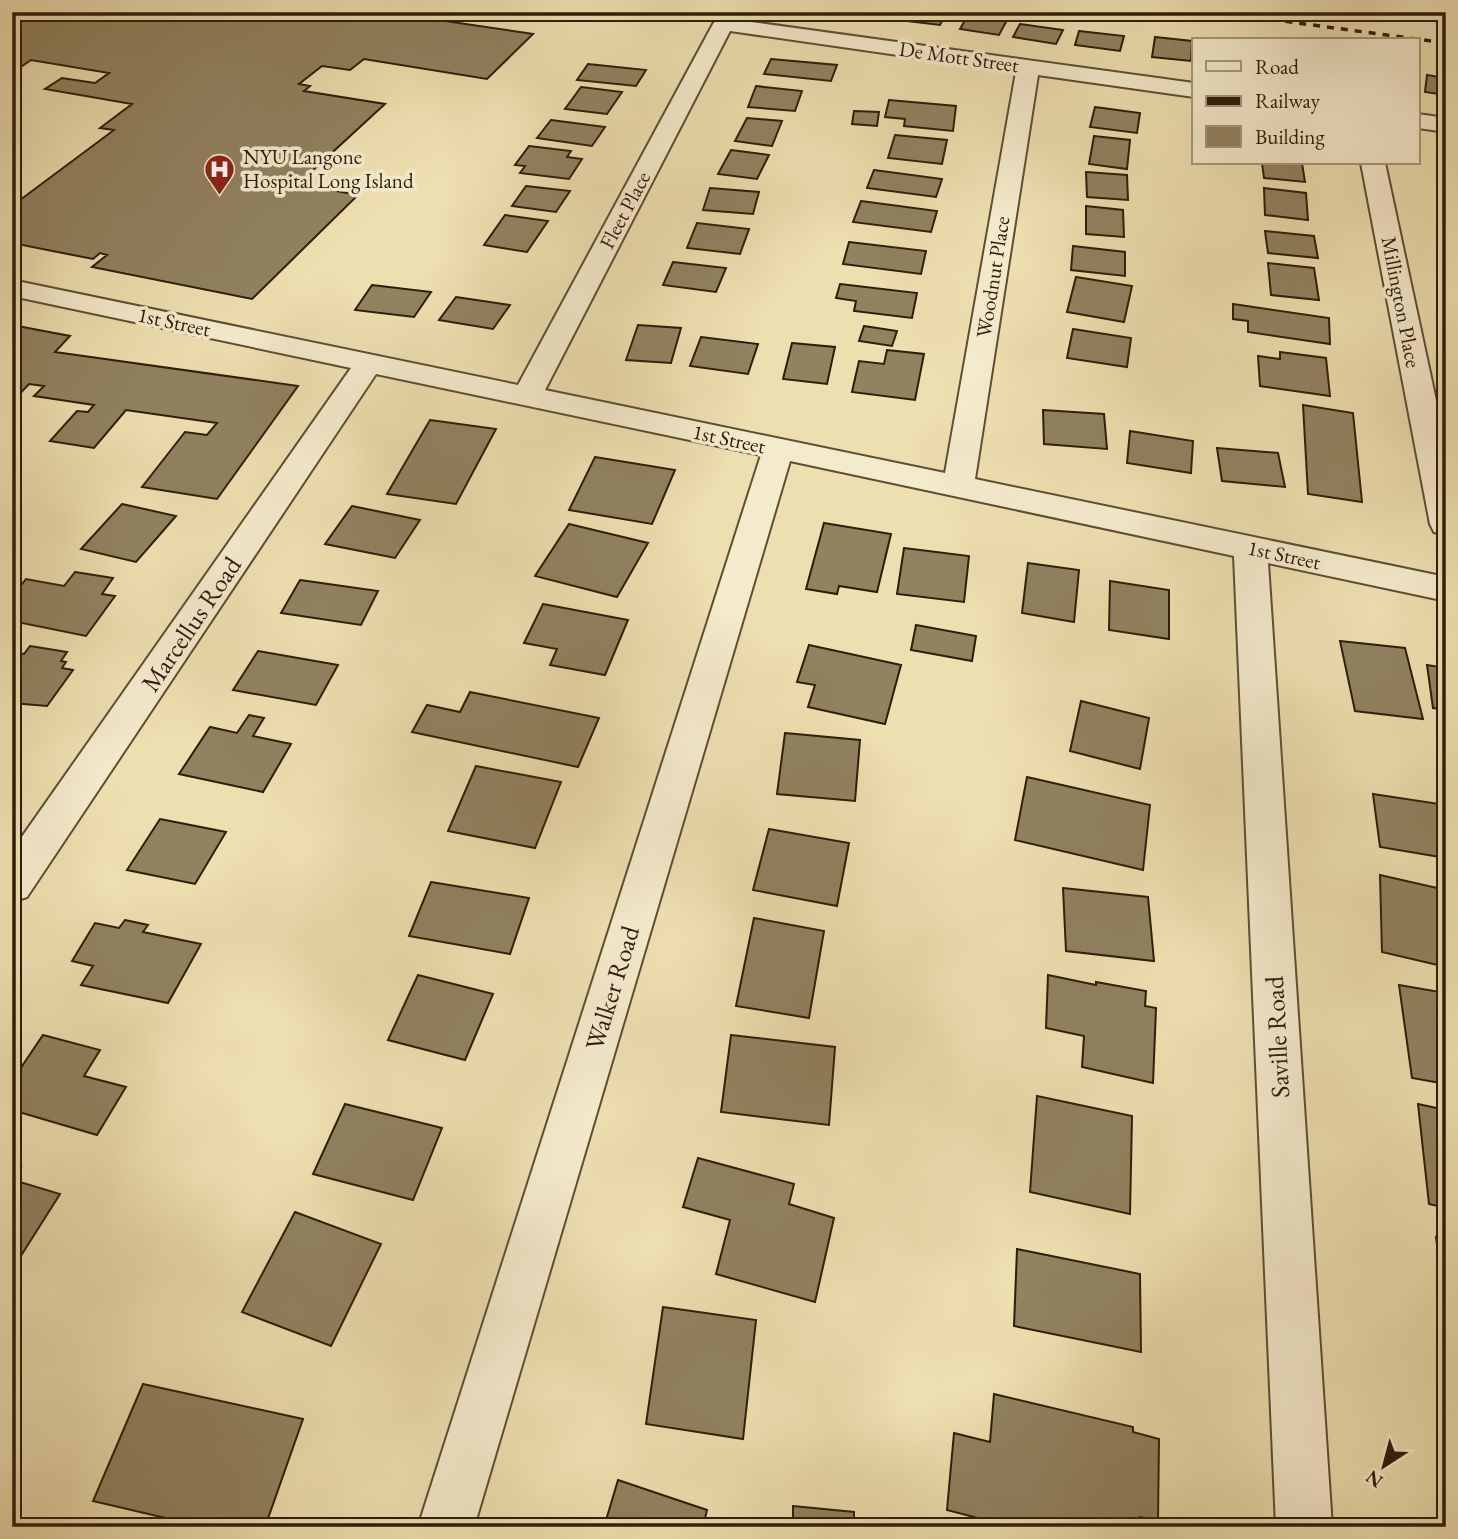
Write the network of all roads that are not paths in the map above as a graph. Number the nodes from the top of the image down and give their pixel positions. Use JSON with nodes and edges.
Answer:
{"nodes":[{"id":1,"x":723,"y":24,"type":"joint"},
{"id":2,"x":1028,"y":67,"type":"junction"},
{"id":3,"x":1192,"y":90,"type":"edge"},
{"id":4,"x":1420,"y":121,"type":"edge"},
{"id":5,"x":1446,"y":125,"type":"edge"},
{"id":6,"x":1373,"y":164,"type":"edge"},
{"id":7,"x":12,"y":288,"type":"edge"},
{"id":8,"x":369,"y":363,"type":"junction"},
{"id":9,"x":527,"y":396,"type":"junction"},
{"id":10,"x":778,"y":449,"type":"junction"},
{"id":11,"x":958,"y":487,"type":"junction"},
{"id":12,"x":1446,"y":524,"type":"edge"},
{"id":13,"x":1250,"y":548,"type":"junction"},
{"id":14,"x":1446,"y":589,"type":"edge"},
{"id":15,"x":12,"y":885,"type":"edge"},
{"id":16,"x":446,"y":1527,"type":"edge"},
{"id":17,"x":1304,"y":1527,"type":"edge"}],
"edges":[{"from":1,"to":2,"type":"street","name":"De Mott Street"},
{"from":1,"to":9,"type":"street","name":"Fleet Place"},
{"from":2,"to":3,"type":"street","name":"De Mott Street"},
{"from":2,"to":11,"type":"street","name":"Woodnut Place"},
{"from":4,"to":5,"type":"street"},
{"from":6,"to":12,"type":"street","name":"Millington Place"},
{"from":7,"to":8,"type":"street","name":"1st Street"},
{"from":8,"to":9,"type":"street","name":"1st Street"},
{"from":8,"to":15,"type":"street","name":"Marcellus Road"},
{"from":9,"to":10,"type":"street","name":"1st Street"},
{"from":10,"to":11,"type":"street","name":"1st Street"},
{"from":10,"to":16,"type":"street","name":"Walker Road"},
{"from":11,"to":13,"type":"street","name":"1st Street"},
{"from":13,"to":14,"type":"street","name":"1st Street"},
{"from":13,"to":17,"type":"street","name":"Saville Road"}]}
